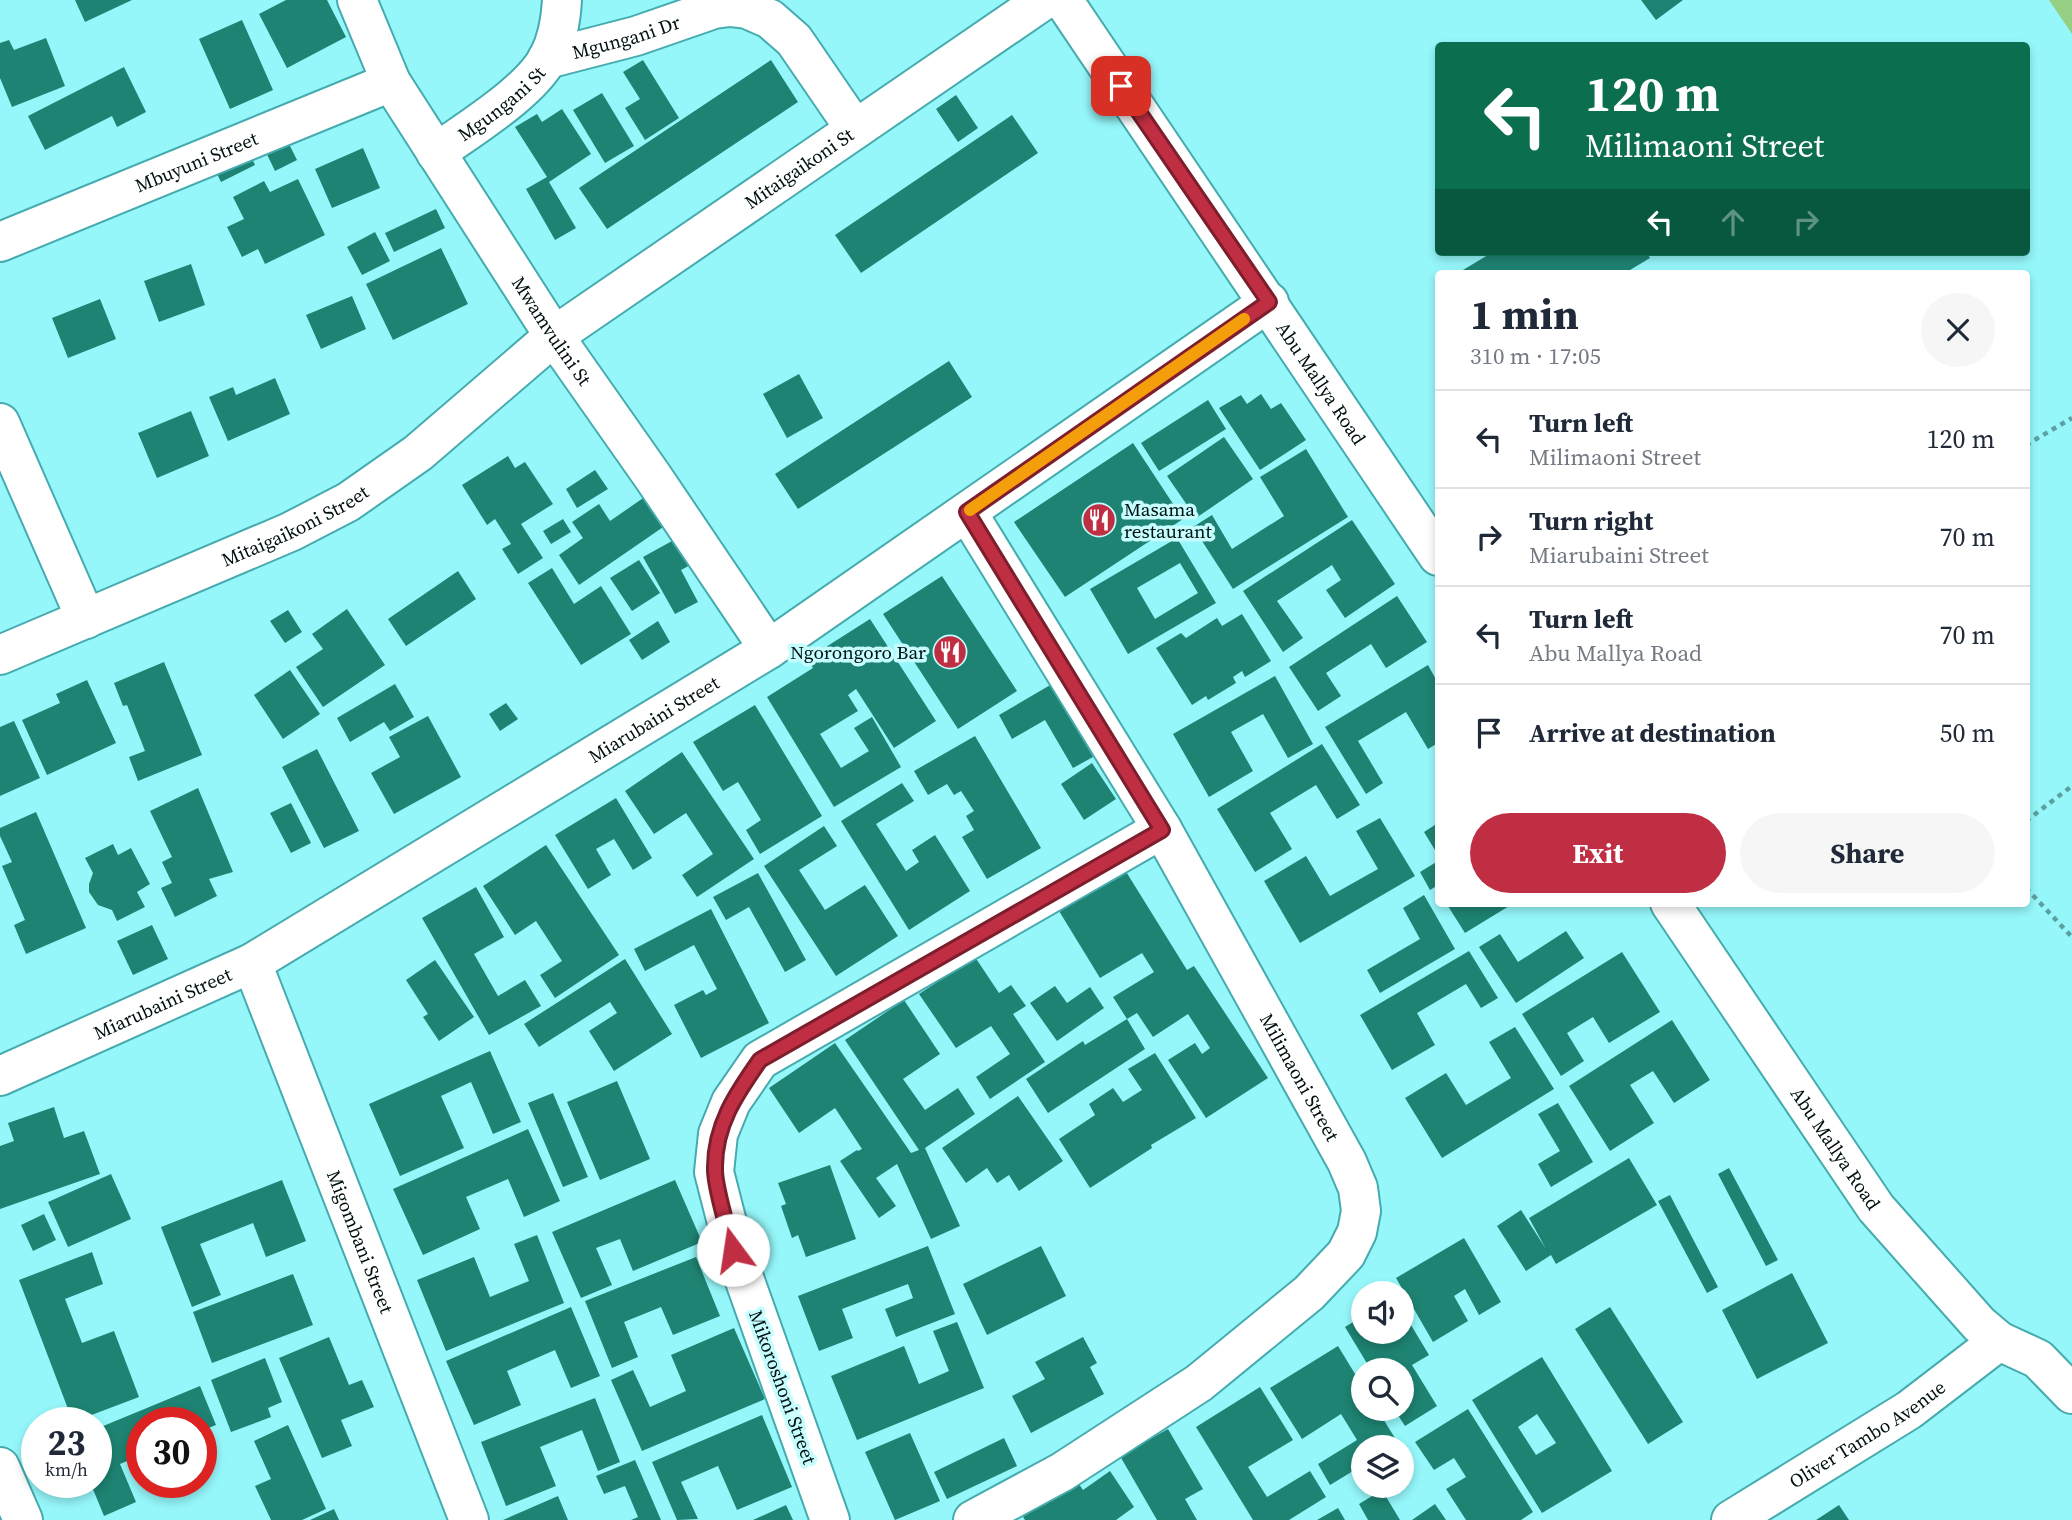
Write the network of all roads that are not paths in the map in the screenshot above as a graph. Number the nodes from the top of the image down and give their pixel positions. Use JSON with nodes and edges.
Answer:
{"nodes":[{"id":1,"x":357,"y":0,"type":"edge"},
{"id":2,"x":562,"y":0,"type":"edge"},
{"id":3,"x":1044,"y":0,"type":"edge"},
{"id":4,"x":1062,"y":0,"type":"edge"},
{"id":5,"x":547,"y":59,"type":"junction"},
{"id":6,"x":391,"y":82,"type":"junction"},
{"id":7,"x":855,"y":130,"type":"junction"},
{"id":8,"x":436,"y":153,"type":"junction"},
{"id":9,"x":0,"y":242,"type":"edge"},
{"id":10,"x":1269,"y":302,"type":"junction"},
{"id":11,"x":554,"y":336,"type":"junction"},
{"id":12,"x":0,"y":423,"type":"edge"},
{"id":13,"x":967,"y":512,"type":"junction"},
{"id":14,"x":1435,"y":551,"type":"edge"},
{"id":15,"x":86,"y":619,"type":"junction"},
{"id":16,"x":769,"y":649,"type":"junction"},
{"id":17,"x":0,"y":655,"type":"edge"},
{"id":18,"x":1162,"y":830,"type":"junction"},
{"id":19,"x":1673,"y":907,"type":"edge"},
{"id":20,"x":253,"y":963,"type":"junction"},
{"id":21,"x":0,"y":1076,"type":"edge"},
{"id":22,"x":1999,"y":1341,"type":"junction"},
{"id":23,"x":2055,"y":1357,"type":"edge"},
{"id":24,"x":2072,"y":1394,"type":"edge"},
{"id":25,"x":0,"y":1467,"type":"edge"},
{"id":26,"x":23,"y":1520,"type":"edge"},
{"id":27,"x":469,"y":1520,"type":"edge"},
{"id":28,"x":830,"y":1520,"type":"edge"},
{"id":29,"x":973,"y":1520,"type":"edge"},
{"id":30,"x":1731,"y":1520,"type":"edge"}],
"edges":[{"from":1,"to":6,"type":"street","name":"Mwamvulini St"},
{"from":2,"to":5,"type":"street","name":"Mgungani St"},
{"from":3,"to":7,"type":"street","name":"Mitaigaikoni St"},
{"from":4,"to":10,"type":"street","name":"Abu Mallya Road"},
{"from":5,"to":7,"type":"street","name":"Mgungani Dr"},
{"from":5,"to":8,"type":"street","name":"Mgungani St"},
{"from":6,"to":8,"type":"street","name":"Mwamvulini St"},
{"from":6,"to":9,"type":"street","name":"Mbuyuni Street"},
{"from":7,"to":11,"type":"street","name":"Mitaigaikoni St"},
{"from":8,"to":11,"type":"street","name":"Mwamvulini St"},
{"from":10,"to":13,"type":"street","name":"Miarubaini Street"},
{"from":10,"to":14,"type":"street","name":"Abu Mallya Road"},
{"from":11,"to":15,"type":"street","name":"Mitaigaikoni Street"},
{"from":11,"to":16,"type":"street","name":"Mwamvulini St"},
{"from":12,"to":15,"type":"street"},
{"from":13,"to":16,"type":"street","name":"Miarubaini Street"},
{"from":13,"to":18,"type":"street","name":"Milimaoni Street"},
{"from":15,"to":17,"type":"street","name":"Mitaigaikoni Street"},
{"from":16,"to":20,"type":"street","name":"Miarubaini Street"},
{"from":18,"to":28,"type":"street","name":"Mikoroshoni Street"},
{"from":18,"to":29,"type":"street","name":"Milimaoni Street"},
{"from":19,"to":22,"type":"street","name":"Abu Mallya Road"},
{"from":20,"to":21,"type":"street","name":"Miarubaini Street"},
{"from":20,"to":27,"type":"street","name":"Migombani Street"},
{"from":22,"to":23,"type":"street","name":"Abu Mallya Road"},
{"from":22,"to":30,"type":"street","name":"Oliver Tambo Avenue"},
{"from":23,"to":24,"type":"street","name":"Abu Mallya Road"},
{"from":25,"to":26,"type":"street"}]}
